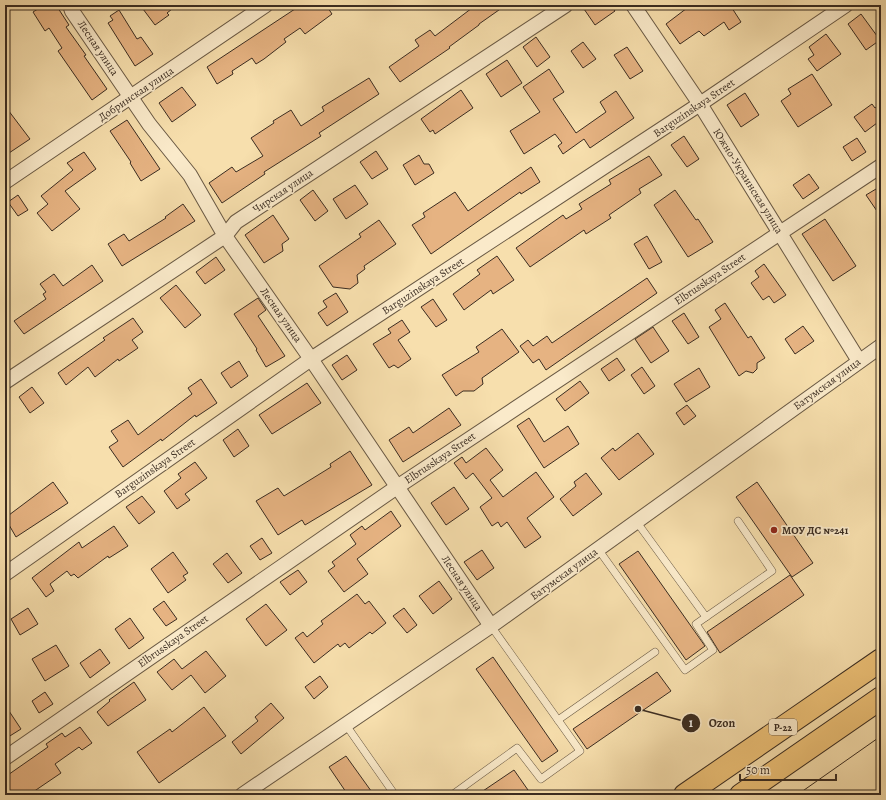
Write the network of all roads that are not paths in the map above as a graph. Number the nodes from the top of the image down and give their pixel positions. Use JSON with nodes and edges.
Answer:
{"nodes":[{"id":1,"x":70,"y":5,"type":"edge"},
{"id":2,"x":266,"y":5,"type":"edge"},
{"id":3,"x":566,"y":5,"type":"edge"},
{"id":4,"x":633,"y":5,"type":"edge"},
{"id":5,"x":846,"y":5,"type":"edge"},
{"id":6,"x":132,"y":97,"type":"junction"},
{"id":7,"x":700,"y":104,"type":"junction"},
{"id":8,"x":881,"y":166,"type":"edge"},
{"id":9,"x":6,"y":180,"type":"edge"},
{"id":10,"x":780,"y":233,"type":"junction"},
{"id":11,"x":225,"y":236,"type":"junction"},
{"id":12,"x":881,"y":346,"type":"edge"},
{"id":13,"x":312,"y":359,"type":"junction"},
{"id":14,"x":859,"y":361,"type":"junction"},
{"id":15,"x":5,"y":382,"type":"edge"},
{"id":16,"x":397,"y":487,"type":"junction"},
{"id":17,"x":738,"y":521,"type":"dead end"},
{"id":18,"x":636,"y":522,"type":"junction"},
{"id":19,"x":598,"y":549,"type":"junction"},
{"id":20,"x":5,"y":574,"type":"edge"},
{"id":21,"x":706,"y":617,"type":"junction"},
{"id":22,"x":491,"y":626,"type":"junction"},
{"id":23,"x":655,"y":652,"type":"dead end"},
{"id":24,"x":881,"y":660,"type":"edge"},
{"id":25,"x":881,"y":698,"type":"edge"},
{"id":26,"x":558,"y":720,"type":"junction"},
{"id":27,"x":346,"y":725,"type":"junction"},
{"id":28,"x":5,"y":758,"type":"edge"},
{"id":29,"x":242,"y":795,"type":"edge"},
{"id":30,"x":395,"y":795,"type":"edge"},
{"id":31,"x":452,"y":795,"type":"edge"},
{"id":32,"x":685,"y":795,"type":"edge"},
{"id":33,"x":741,"y":795,"type":"edge"}],
"edges":[{"from":1,"to":6,"type":"street","name":"Лесная улица"},
{"from":2,"to":6,"type":"street","name":"Добринская улица"},
{"from":3,"to":11,"type":"street","name":"Чирская улица"},
{"from":4,"to":7,"type":"street","name":"Южно-Украинская улица"},
{"from":5,"to":7,"type":"street","name":"Barguzinskaya Street"},
{"from":6,"to":9,"type":"street","name":"Добринская улица"},
{"from":6,"to":11,"type":"street","name":"Лесная улица"},
{"from":7,"to":10,"type":"street","name":"Южно-Украинская улица"},
{"from":7,"to":13,"type":"street","name":"Barguzinskaya Street"},
{"from":8,"to":10,"type":"street","name":"Elbrusskaya Street"},
{"from":10,"to":14,"type":"street","name":"Южно-Украинская улица"},
{"from":10,"to":16,"type":"street","name":"Elbrusskaya Street"},
{"from":11,"to":13,"type":"street","name":"Лесная улица"},
{"from":11,"to":15,"type":"street","name":"Чирская улица"},
{"from":12,"to":14,"type":"street","name":"Батумская улица"},
{"from":13,"to":16,"type":"street","name":"Лесная улица"},
{"from":13,"to":20,"type":"street","name":"Barguzinskaya Street"},
{"from":14,"to":18,"type":"street","name":"Батумская улица"},
{"from":16,"to":22,"type":"street","name":"Лесная улица"},
{"from":16,"to":28,"type":"street","name":"Elbrusskaya Street"},
{"from":17,"to":21,"type":"lane"},
{"from":18,"to":19,"type":"street","name":"Батумская улица"},
{"from":18,"to":21,"type":"lane"},
{"from":19,"to":21,"type":"lane"},
{"from":19,"to":22,"type":"street","name":"Батумская улица"},
{"from":22,"to":26,"type":"lane"},
{"from":22,"to":27,"type":"street","name":"Батумская улица"},
{"from":23,"to":26,"type":"lane"},
{"from":24,"to":32,"type":"highway","number":"Р-22"},
{"from":25,"to":33,"type":"highway"},
{"from":26,"to":31,"type":"lane"},
{"from":27,"to":29,"type":"street","name":"Батумская улица"},
{"from":27,"to":30,"type":"lane"}]}
